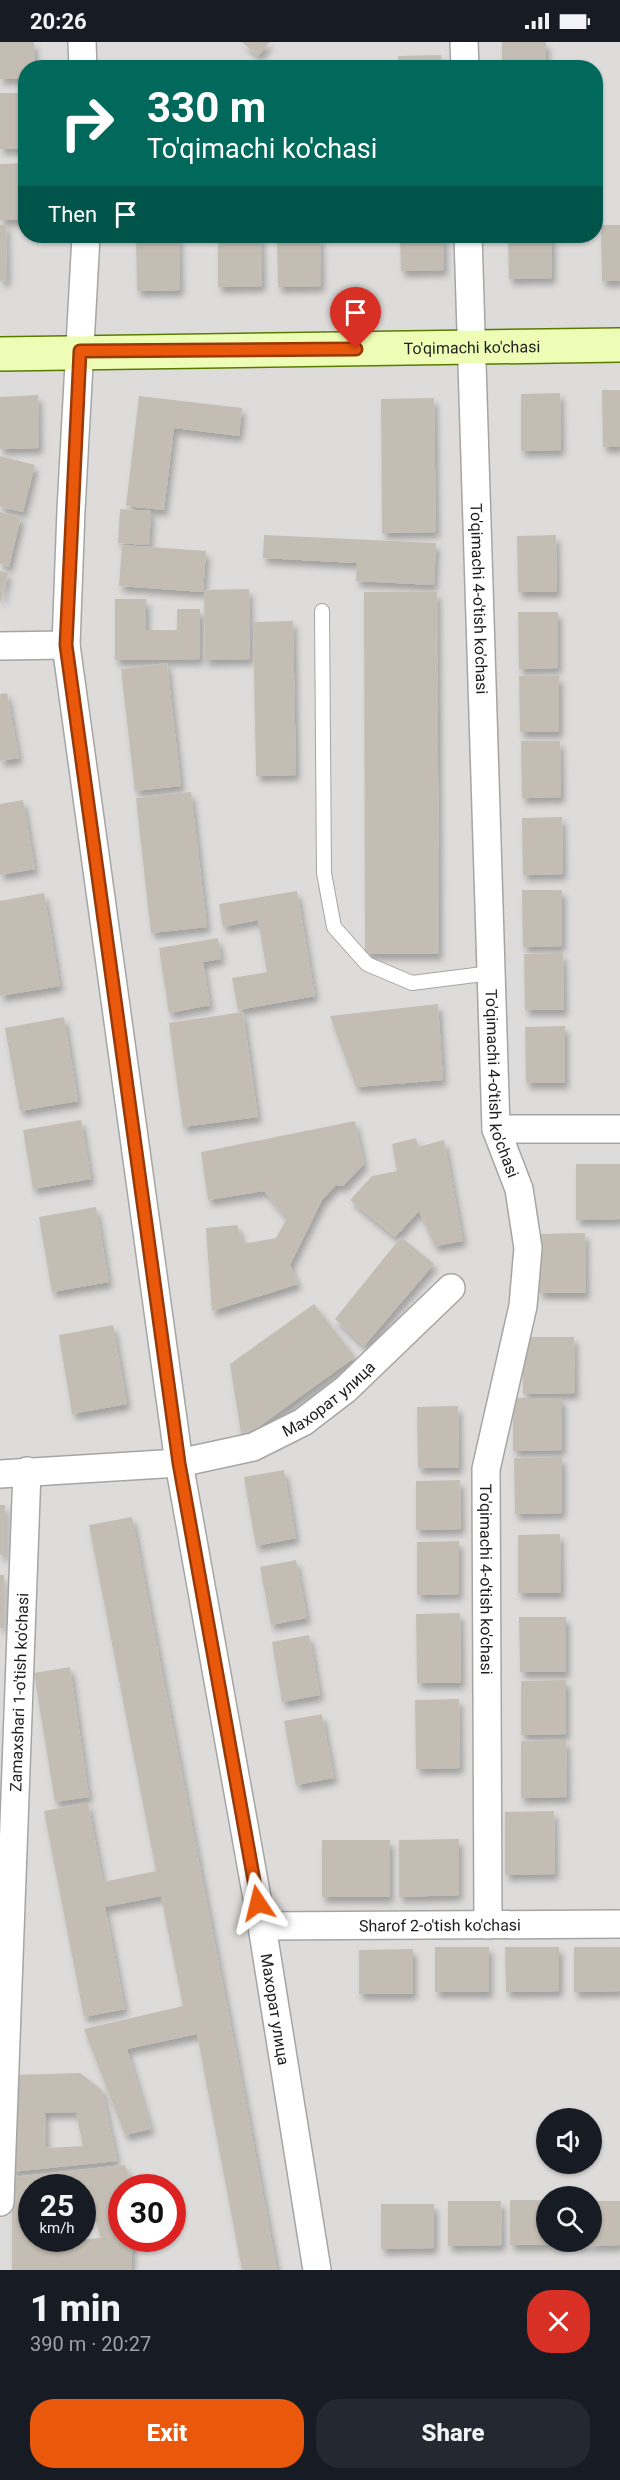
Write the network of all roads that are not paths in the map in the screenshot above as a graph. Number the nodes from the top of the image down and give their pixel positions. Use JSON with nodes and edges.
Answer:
{"nodes":[{"id":1,"x":82,"y":42,"type":"edge"},
{"id":2,"x":464,"y":42,"type":"edge"},
{"id":3,"x":83,"y":60,"type":"edge"},
{"id":4,"x":465,"y":60,"type":"edge"},
{"id":5,"x":86,"y":243,"type":"edge"},
{"id":6,"x":468,"y":243,"type":"edge"},
{"id":7,"x":620,"y":345,"type":"edge"},
{"id":8,"x":471,"y":348,"type":"junction"},
{"id":9,"x":80,"y":351,"type":"junction"},
{"id":10,"x":0,"y":354,"type":"edge"},
{"id":11,"x":322,"y":611,"type":"dead end"},
{"id":12,"x":66,"y":645,"type":"junction"},
{"id":13,"x":0,"y":646,"type":"edge"},
{"id":14,"x":491,"y":973,"type":"junction"},
{"id":15,"x":620,"y":1129,"type":"edge"},
{"id":16,"x":496,"y":1130,"type":"junction"},
{"id":17,"x":452,"y":1288,"type":"dead end"},
{"id":18,"x":179,"y":1463,"type":"junction"},
{"id":19,"x":27,"y":1471,"type":"junction"},
{"id":20,"x":0,"y":1474,"type":"edge"},
{"id":21,"x":620,"y":1924,"type":"edge"},
{"id":22,"x":489,"y":1925,"type":"junction"},
{"id":23,"x":262,"y":1926,"type":"junction"},
{"id":24,"x":0,"y":2202,"type":"edge"},
{"id":25,"x":317,"y":2270,"type":"edge"}],
"edges":[{"from":1,"to":3,"type":"street"},
{"from":2,"to":4,"type":"street"},
{"from":5,"to":9,"type":"street","name":"Махорат улица"},
{"from":6,"to":8,"type":"street","name":"To'qimachi 4-o'tish ko'chasi"},
{"from":7,"to":8,"type":"main road","name":"To'qimachi ko'chasi"},
{"from":8,"to":9,"type":"main road","name":"To'qimachi ko'chasi"},
{"from":8,"to":14,"type":"street","name":"To'qimachi 4-o'tish ko'chasi"},
{"from":9,"to":10,"type":"main road","name":"To'qimachi ko'chasi"},
{"from":9,"to":12,"type":"street","name":"Махорат улица"},
{"from":11,"to":14,"type":"lane"},
{"from":12,"to":13,"type":"street"},
{"from":12,"to":18,"type":"street","name":"Махорат улица"},
{"from":14,"to":16,"type":"street","name":"To'qimachi 4-o'tish ko'chasi"},
{"from":15,"to":16,"type":"street"},
{"from":16,"to":22,"type":"street","name":"To'qimachi 4-o'tish ko'chasi"},
{"from":17,"to":18,"type":"street","name":"Махорат улица"},
{"from":18,"to":19,"type":"street","name":"Махорат улица"},
{"from":18,"to":23,"type":"street","name":"Махорат улица"},
{"from":19,"to":20,"type":"street","name":"Махорат улица"},
{"from":19,"to":24,"type":"street","name":"Zamaxshari 1-o'tish ko'chasi"},
{"from":21,"to":22,"type":"street","name":"Sharof 2-o'tish ko'chasi"},
{"from":22,"to":23,"type":"street","name":"Sharof 2-o'tish ko'chasi"},
{"from":23,"to":25,"type":"street","name":"Махорат улица"}]}
